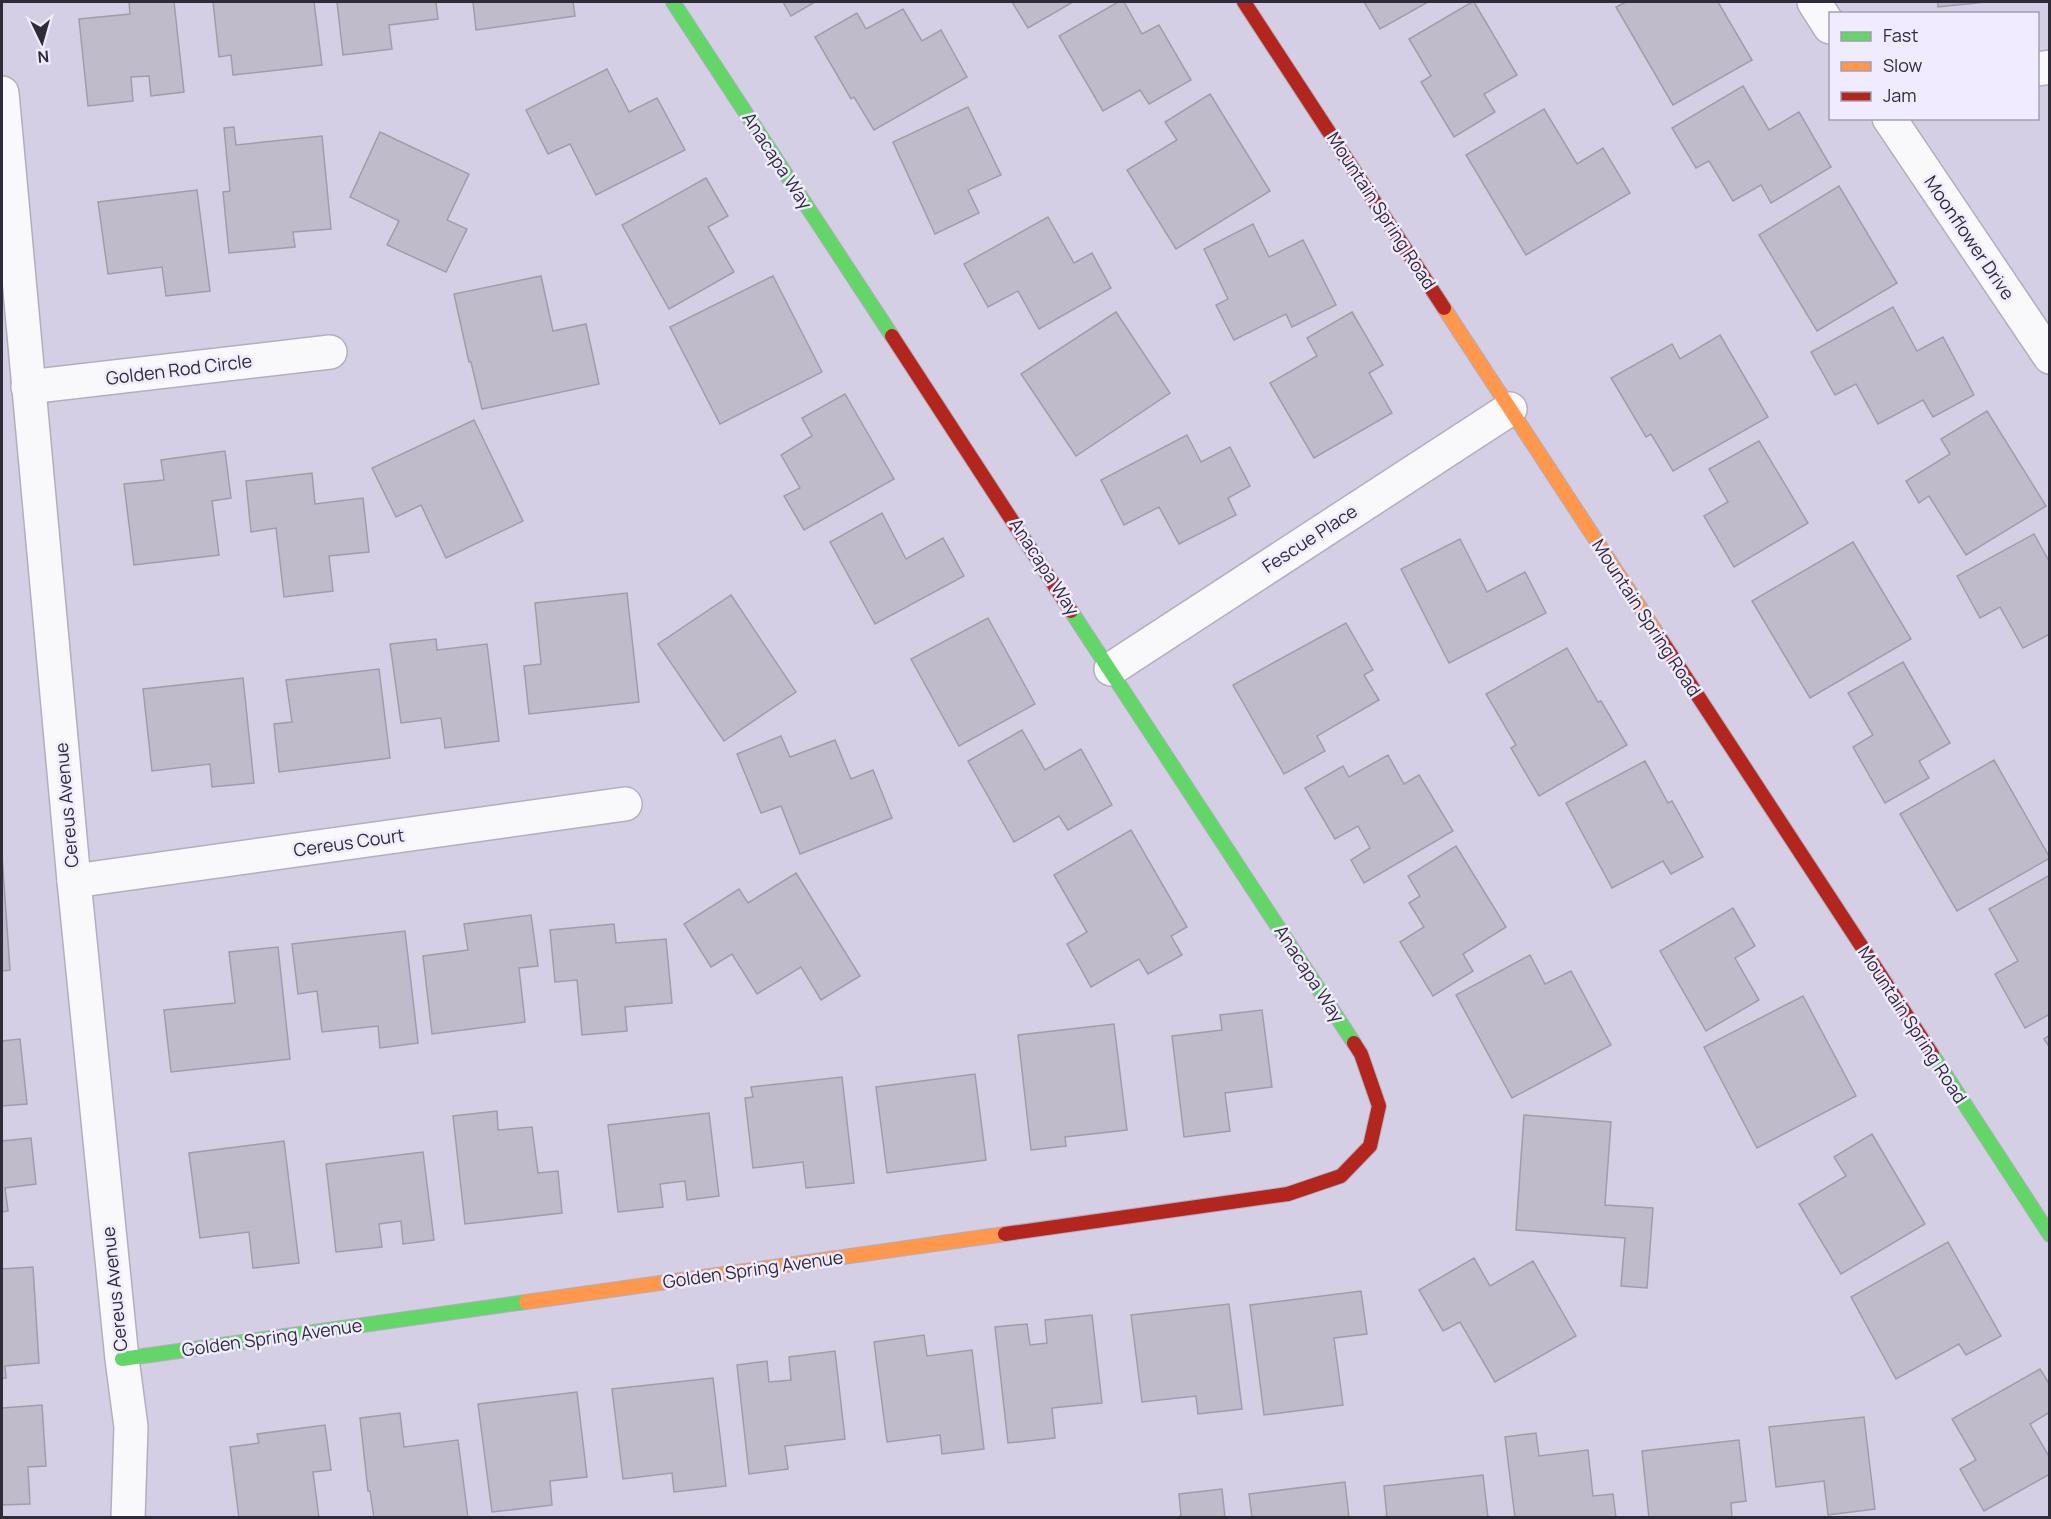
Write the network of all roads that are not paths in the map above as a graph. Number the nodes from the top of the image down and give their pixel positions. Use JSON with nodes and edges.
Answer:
{"nodes":[{"id":1,"x":673,"y":2,"type":"edge"},
{"id":2,"x":1244,"y":2,"type":"edge"},
{"id":3,"x":1814,"y":2,"type":"edge"},
{"id":4,"x":1829,"y":25,"type":"edge"},
{"id":5,"x":2,"y":93,"type":"edge"},
{"id":6,"x":1894,"y":120,"type":"edge"},
{"id":7,"x":330,"y":352,"type":"dead end"},
{"id":8,"x":2049,"y":357,"type":"edge"},
{"id":9,"x":28,"y":387,"type":"junction"},
{"id":10,"x":1510,"y":409,"type":"junction"},
{"id":11,"x":1111,"y":669,"type":"junction"},
{"id":12,"x":625,"y":804,"type":"dead end"},
{"id":13,"x":74,"y":881,"type":"junction"},
{"id":14,"x":1370,"y":1146,"type":"joint"},
{"id":15,"x":2049,"y":1234,"type":"edge"},
{"id":16,"x":122,"y":1359,"type":"junction"},
{"id":17,"x":128,"y":1518,"type":"edge"}],
"edges":[{"from":1,"to":11,"type":"street","name":"Anacapa Way"},
{"from":2,"to":10,"type":"street","name":"Mountain Spring Road"},
{"from":3,"to":4,"type":"street"},
{"from":5,"to":9,"type":"street","name":"Cereus Avenue"},
{"from":6,"to":8,"type":"street","name":"Moonflower Drive"},
{"from":7,"to":9,"type":"street","name":"Golden Rod Circle"},
{"from":9,"to":13,"type":"street","name":"Cereus Avenue"},
{"from":10,"to":11,"type":"street","name":"Fescue Place"},
{"from":10,"to":15,"type":"street","name":"Mountain Spring Road"},
{"from":11,"to":14,"type":"street","name":"Anacapa Way"},
{"from":12,"to":13,"type":"street","name":"Cereus Court"},
{"from":13,"to":16,"type":"street","name":"Cereus Avenue"},
{"from":14,"to":16,"type":"street","name":"Golden Spring Avenue"},
{"from":16,"to":17,"type":"street","name":"Cereus Avenue"}]}
